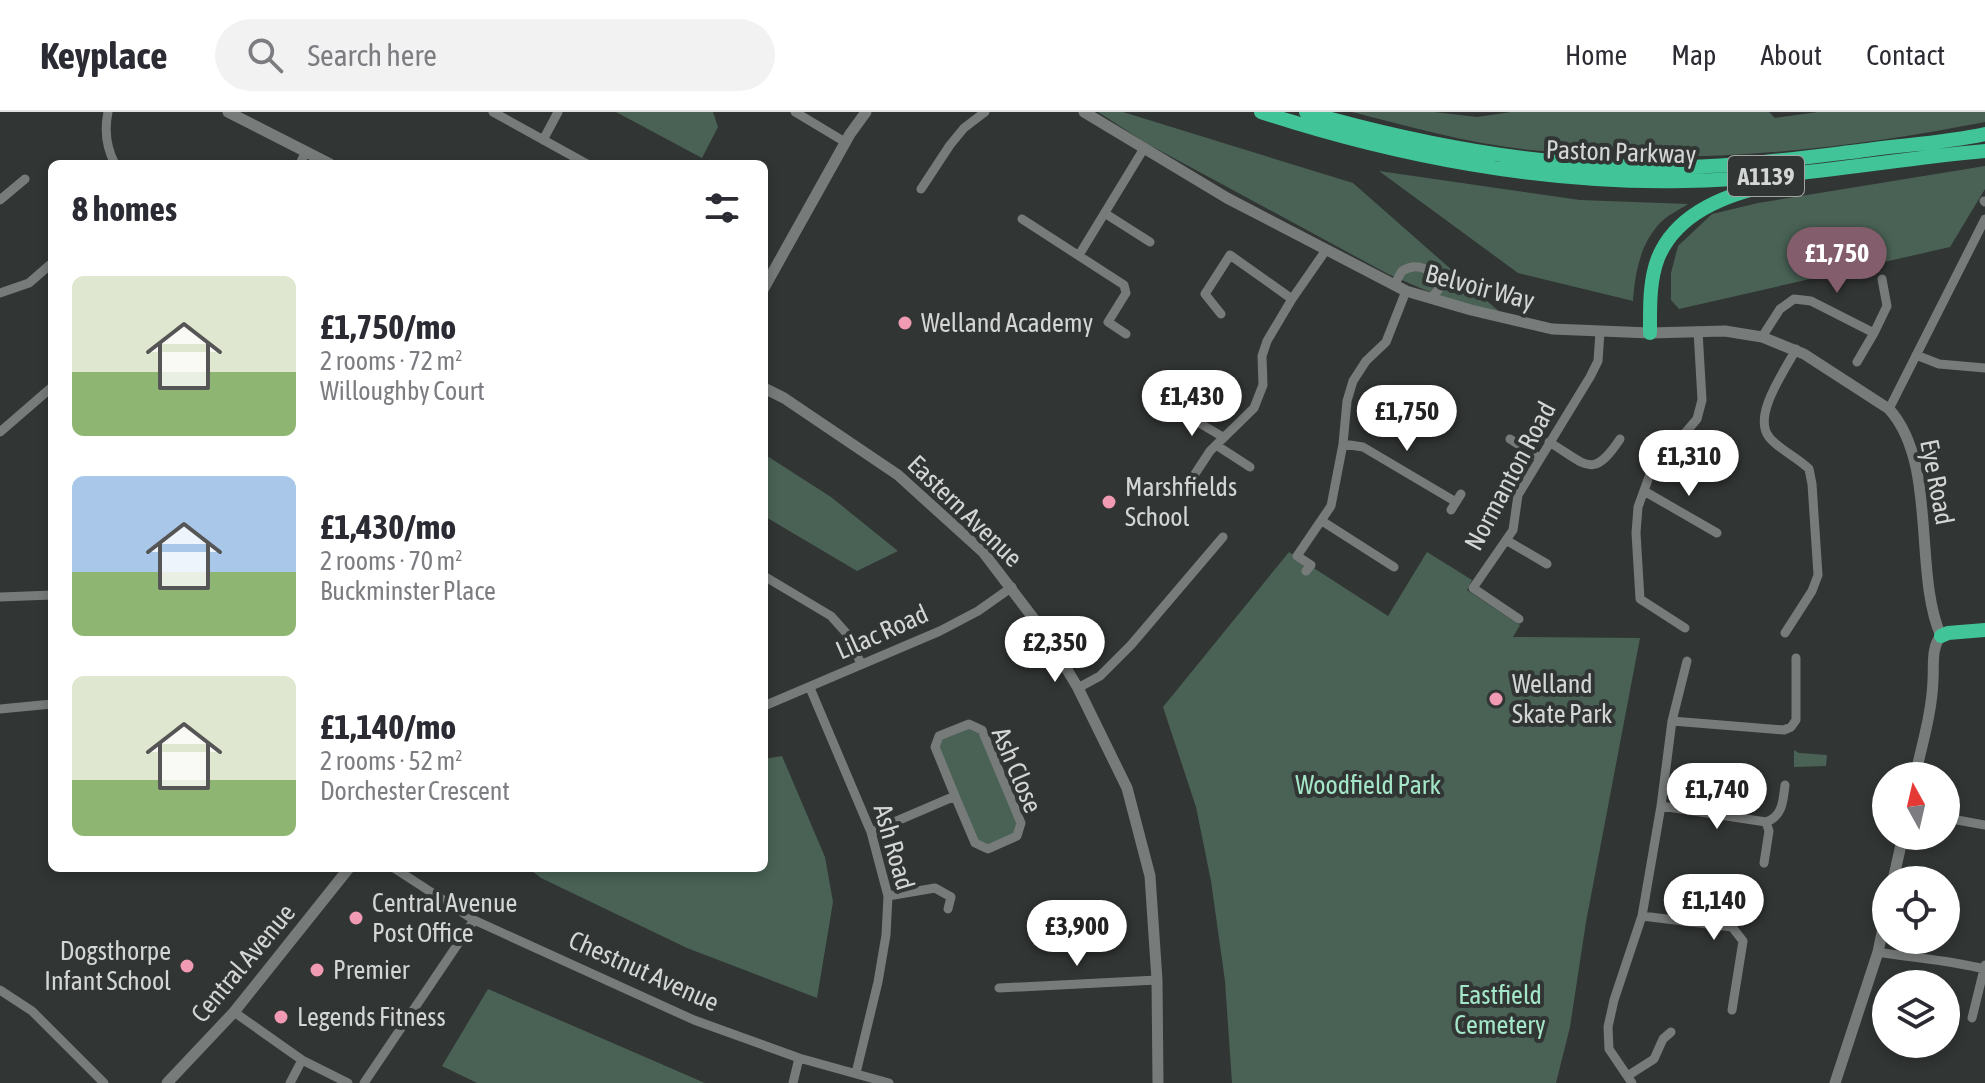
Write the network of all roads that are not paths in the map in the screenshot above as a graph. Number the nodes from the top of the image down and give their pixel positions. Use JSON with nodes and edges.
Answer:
{"nodes":[{"id":1,"x":108,"y":112,"type":"edge"},
{"id":2,"x":228,"y":112,"type":"edge"},
{"id":3,"x":493,"y":112,"type":"edge"},
{"id":4,"x":558,"y":112,"type":"edge"},
{"id":5,"x":795,"y":112,"type":"edge"},
{"id":6,"x":866,"y":112,"type":"edge"},
{"id":7,"x":985,"y":112,"type":"edge"},
{"id":8,"x":1084,"y":112,"type":"edge"},
{"id":9,"x":1261,"y":112,"type":"edge"},
{"id":10,"x":1306,"y":112,"type":"edge"},
{"id":11,"x":1985,"y":134,"type":"edge"},
{"id":12,"x":543,"y":140,"type":"junction"},
{"id":13,"x":845,"y":142,"type":"junction"},
{"id":14,"x":1143,"y":150,"type":"junction"},
{"id":15,"x":306,"y":151,"type":"junction"},
{"id":16,"x":1985,"y":151,"type":"edge"},
{"id":17,"x":113,"y":160,"type":"edge"},
{"id":18,"x":302,"y":160,"type":"edge"},
{"id":19,"x":323,"y":160,"type":"edge"},
{"id":20,"x":580,"y":160,"type":"edge"},
{"id":21,"x":1865,"y":165,"type":"junction"},
{"id":22,"x":25,"y":179,"type":"dead end"},
{"id":23,"x":921,"y":189,"type":"dead end"},
{"id":24,"x":0,"y":200,"type":"edge"},
{"id":25,"x":1106,"y":214,"type":"junction"},
{"id":26,"x":1022,"y":219,"type":"dead end"},
{"id":27,"x":1985,"y":219,"type":"edge"},
{"id":28,"x":1150,"y":242,"type":"dead end"},
{"id":29,"x":1326,"y":250,"type":"junction"},
{"id":30,"x":1079,"y":255,"type":"junction"},
{"id":31,"x":48,"y":266,"type":"edge"},
{"id":32,"x":0,"y":279,"type":"edge"},
{"id":33,"x":1882,"y":279,"type":"dead end"},
{"id":34,"x":768,"y":281,"type":"edge"},
{"id":35,"x":1400,"y":288,"type":"junction"},
{"id":36,"x":4,"y":291,"type":"edge"},
{"id":37,"x":1432,"y":297,"type":"junction"},
{"id":38,"x":1292,"y":299,"type":"junction"},
{"id":39,"x":1221,"y":314,"type":"dead end"},
{"id":40,"x":1698,"y":331,"type":"junction"},
{"id":41,"x":1600,"y":332,"type":"junction"},
{"id":42,"x":1650,"y":333,"type":"junction"},
{"id":43,"x":1874,"y":333,"type":"junction"},
{"id":44,"x":1126,"y":334,"type":"dead end"},
{"id":45,"x":1762,"y":337,"type":"junction"},
{"id":46,"x":1796,"y":349,"type":"junction"},
{"id":47,"x":1916,"y":355,"type":"junction"},
{"id":48,"x":1857,"y":362,"type":"dead end"},
{"id":49,"x":1985,"y":368,"type":"edge"},
{"id":50,"x":48,"y":390,"type":"edge"},
{"id":51,"x":768,"y":390,"type":"edge"},
{"id":52,"x":1889,"y":409,"type":"junction"},
{"id":53,"x":1179,"y":411,"type":"dead end"},
{"id":54,"x":0,"y":432,"type":"edge"},
{"id":55,"x":1510,"y":439,"type":"dead end"},
{"id":56,"x":1620,"y":439,"type":"dead end"},
{"id":57,"x":1220,"y":441,"type":"junction"},
{"id":58,"x":1549,"y":442,"type":"junction"},
{"id":59,"x":1343,"y":444,"type":"junction"},
{"id":60,"x":1539,"y":458,"type":"junction"},
{"id":61,"x":1250,"y":467,"type":"dead end"},
{"id":62,"x":1191,"y":480,"type":"dead end"},
{"id":63,"x":1644,"y":491,"type":"junction"},
{"id":64,"x":1456,"y":502,"type":"dead end"},
{"id":65,"x":1322,"y":521,"type":"junction"},
{"id":66,"x":1717,"y":533,"type":"dead end"},
{"id":67,"x":1223,"y":537,"type":"dead end"},
{"id":68,"x":1506,"y":540,"type":"junction"},
{"id":69,"x":1547,"y":564,"type":"dead end"},
{"id":70,"x":1394,"y":567,"type":"dead end"},
{"id":71,"x":1306,"y":571,"type":"dead end"},
{"id":72,"x":768,"y":580,"type":"edge"},
{"id":73,"x":1012,"y":587,"type":"junction"},
{"id":74,"x":48,"y":595,"type":"edge"},
{"id":75,"x":0,"y":597,"type":"edge"},
{"id":76,"x":1519,"y":619,"type":"dead end"},
{"id":77,"x":1685,"y":628,"type":"dead end"},
{"id":78,"x":1985,"y":630,"type":"edge"},
{"id":79,"x":1785,"y":633,"type":"dead end"},
{"id":80,"x":1941,"y":636,"type":"junction"},
{"id":81,"x":1796,"y":658,"type":"dead end"},
{"id":82,"x":1687,"y":661,"type":"dead end"},
{"id":83,"x":861,"y":664,"type":"junction"},
{"id":84,"x":810,"y":688,"type":"junction"},
{"id":85,"x":1078,"y":688,"type":"junction"},
{"id":86,"x":48,"y":704,"type":"edge"},
{"id":87,"x":768,"y":704,"type":"edge"},
{"id":88,"x":0,"y":709,"type":"edge"},
{"id":89,"x":1672,"y":721,"type":"junction"},
{"id":90,"x":1918,"y":762,"type":"edge"},
{"id":91,"x":1785,"y":785,"type":"dead end"},
{"id":92,"x":955,"y":796,"type":"junction"},
{"id":93,"x":1661,"y":806,"type":"junction"},
{"id":94,"x":1960,"y":821,"type":"edge"},
{"id":95,"x":1766,"y":822,"type":"junction"},
{"id":96,"x":1985,"y":825,"type":"edge"},
{"id":97,"x":871,"y":832,"type":"junction"},
{"id":98,"x":1764,"y":863,"type":"dead end"},
{"id":99,"x":346,"y":872,"type":"edge"},
{"id":100,"x":400,"y":872,"type":"edge"},
{"id":101,"x":888,"y":896,"type":"junction"},
{"id":102,"x":948,"y":909,"type":"dead end"},
{"id":103,"x":1642,"y":916,"type":"junction"},
{"id":104,"x":474,"y":920,"type":"junction"},
{"id":105,"x":1877,"y":954,"type":"edge"},
{"id":106,"x":1889,"y":954,"type":"edge"},
{"id":107,"x":1984,"y":967,"type":"edge"},
{"id":108,"x":1157,"y":980,"type":"junction"},
{"id":109,"x":999,"y":988,"type":"dead end"},
{"id":110,"x":0,"y":990,"type":"edge"},
{"id":111,"x":1732,"y":1010,"type":"dead end"},
{"id":112,"x":234,"y":1012,"type":"junction"},
{"id":113,"x":1972,"y":1018,"type":"dead end"},
{"id":114,"x":1671,"y":1032,"type":"dead end"},
{"id":115,"x":799,"y":1058,"type":"junction"},
{"id":116,"x":302,"y":1060,"type":"junction"},
{"id":117,"x":856,"y":1073,"type":"junction"},
{"id":118,"x":1630,"y":1079,"type":"edge"},
{"id":119,"x":104,"y":1083,"type":"edge"},
{"id":120,"x":167,"y":1083,"type":"edge"},
{"id":121,"x":290,"y":1083,"type":"edge"},
{"id":122,"x":348,"y":1083,"type":"edge"},
{"id":123,"x":364,"y":1083,"type":"edge"},
{"id":124,"x":793,"y":1083,"type":"edge"},
{"id":125,"x":889,"y":1083,"type":"edge"},
{"id":126,"x":1158,"y":1083,"type":"edge"},
{"id":127,"x":1835,"y":1083,"type":"edge"}],
"edges":[{"from":1,"to":17,"type":"street"},
{"from":2,"to":15,"type":"street"},
{"from":3,"to":12,"type":"street"},
{"from":4,"to":12,"type":"street"},
{"from":5,"to":13,"type":"street"},
{"from":6,"to":13,"type":"street"},
{"from":7,"to":23,"type":"street"},
{"from":8,"to":14,"type":"street","name":"Belvoir Way"},
{"from":9,"to":21,"type":"highway","name":"Paston Parkway","number":"A1139"},
{"from":10,"to":11,"type":"highway","name":"Paston Parkway","number":"A1139"},
{"from":12,"to":20,"type":"street"},
{"from":13,"to":34,"type":"street"},
{"from":14,"to":25,"type":"street"},
{"from":14,"to":29,"type":"street","name":"Belvoir Way"},
{"from":15,"to":18,"type":"street"},
{"from":15,"to":19,"type":"street"},
{"from":16,"to":21,"type":"highway","name":"Paston Parkway","number":"A1139"},
{"from":21,"to":42,"type":"highway"},
{"from":22,"to":24,"type":"street"},
{"from":25,"to":28,"type":"street"},
{"from":25,"to":30,"type":"street"},
{"from":26,"to":30,"type":"street"},
{"from":27,"to":47,"type":"street"},
{"from":29,"to":35,"type":"street","name":"Belvoir Way"},
{"from":29,"to":38,"type":"street"},
{"from":30,"to":44,"type":"street"},
{"from":31,"to":36,"type":"street"},
{"from":32,"to":36,"type":"street"},
{"from":33,"to":43,"type":"street"},
{"from":35,"to":37,"type":"street","name":"Belvoir Way"},
{"from":35,"to":37,"type":"street"},
{"from":35,"to":59,"type":"street"},
{"from":37,"to":41,"type":"street","name":"Belvoir Way"},
{"from":38,"to":39,"type":"street"},
{"from":38,"to":57,"type":"street"},
{"from":40,"to":42,"type":"street","name":"Belvoir Way"},
{"from":40,"to":45,"type":"street","name":"Belvoir Way"},
{"from":40,"to":63,"type":"street"},
{"from":41,"to":42,"type":"street","name":"Belvoir Way"},
{"from":41,"to":58,"type":"street","name":"Normanton Road"},
{"from":43,"to":45,"type":"street"},
{"from":43,"to":48,"type":"street"},
{"from":45,"to":46,"type":"street","name":"Belvoir Way"},
{"from":46,"to":52,"type":"street","name":"Belvoir Way"},
{"from":46,"to":79,"type":"street"},
{"from":47,"to":49,"type":"street"},
{"from":47,"to":52,"type":"street"},
{"from":50,"to":54,"type":"street"},
{"from":51,"to":73,"type":"street","name":"Eastern Avenue"},
{"from":52,"to":80,"type":"street","name":"Eye Road"},
{"from":53,"to":57,"type":"street"},
{"from":55,"to":60,"type":"street"},
{"from":56,"to":58,"type":"street"},
{"from":57,"to":61,"type":"street"},
{"from":57,"to":62,"type":"street"},
{"from":58,"to":60,"type":"street","name":"Normanton Road"},
{"from":59,"to":64,"type":"street"},
{"from":59,"to":65,"type":"street"},
{"from":60,"to":68,"type":"street","name":"Normanton Road"},
{"from":63,"to":66,"type":"street"},
{"from":63,"to":77,"type":"street"},
{"from":65,"to":70,"type":"street"},
{"from":65,"to":71,"type":"street"},
{"from":67,"to":85,"type":"street"},
{"from":68,"to":69,"type":"street"},
{"from":68,"to":76,"type":"street","name":"Normanton Road"},
{"from":72,"to":83,"type":"street"},
{"from":73,"to":83,"type":"street","name":"Lilac Road"},
{"from":73,"to":85,"type":"street","name":"Eastern Avenue"},
{"from":74,"to":75,"type":"street"},
{"from":78,"to":80,"type":"highway"},
{"from":80,"to":90,"type":"street","name":"Eye Road"},
{"from":81,"to":89,"type":"street"},
{"from":82,"to":89,"type":"street"},
{"from":83,"to":84,"type":"street","name":"Lilac Road"},
{"from":84,"to":87,"type":"street","name":"Lilac Road"},
{"from":84,"to":97,"type":"street","name":"Ash Road"},
{"from":85,"to":108,"type":"street","name":"Eastern Avenue"},
{"from":86,"to":88,"type":"street"},
{"from":89,"to":93,"type":"street"},
{"from":91,"to":95,"type":"street"},
{"from":92,"to":92,"type":"street","name":"Ash Close"},
{"from":92,"to":97,"type":"street"},
{"from":93,"to":95,"type":"street"},
{"from":93,"to":103,"type":"street"},
{"from":94,"to":96,"type":"street"},
{"from":95,"to":98,"type":"street"},
{"from":97,"to":101,"type":"street","name":"Ash Road"},
{"from":99,"to":112,"type":"street","name":"Central Avenue"},
{"from":100,"to":104,"type":"street","name":"Chestnut Avenue"},
{"from":101,"to":102,"type":"street"},
{"from":101,"to":117,"type":"street","name":"Ash Road"},
{"from":103,"to":111,"type":"street"},
{"from":103,"to":118,"type":"street"},
{"from":104,"to":115,"type":"street","name":"Chestnut Avenue"},
{"from":104,"to":123,"type":"street"},
{"from":105,"to":127,"type":"street"},
{"from":106,"to":107,"type":"street"},
{"from":107,"to":113,"type":"street"},
{"from":108,"to":109,"type":"street"},
{"from":108,"to":126,"type":"street","name":"Eastern Avenue"},
{"from":110,"to":119,"type":"street"},
{"from":112,"to":116,"type":"street"},
{"from":112,"to":120,"type":"street","name":"Central Avenue"},
{"from":114,"to":118,"type":"street"},
{"from":115,"to":117,"type":"street","name":"Chestnut Avenue"},
{"from":115,"to":124,"type":"street"},
{"from":116,"to":121,"type":"street"},
{"from":116,"to":122,"type":"street"},
{"from":117,"to":125,"type":"street","name":"Chestnut Avenue"}]}
